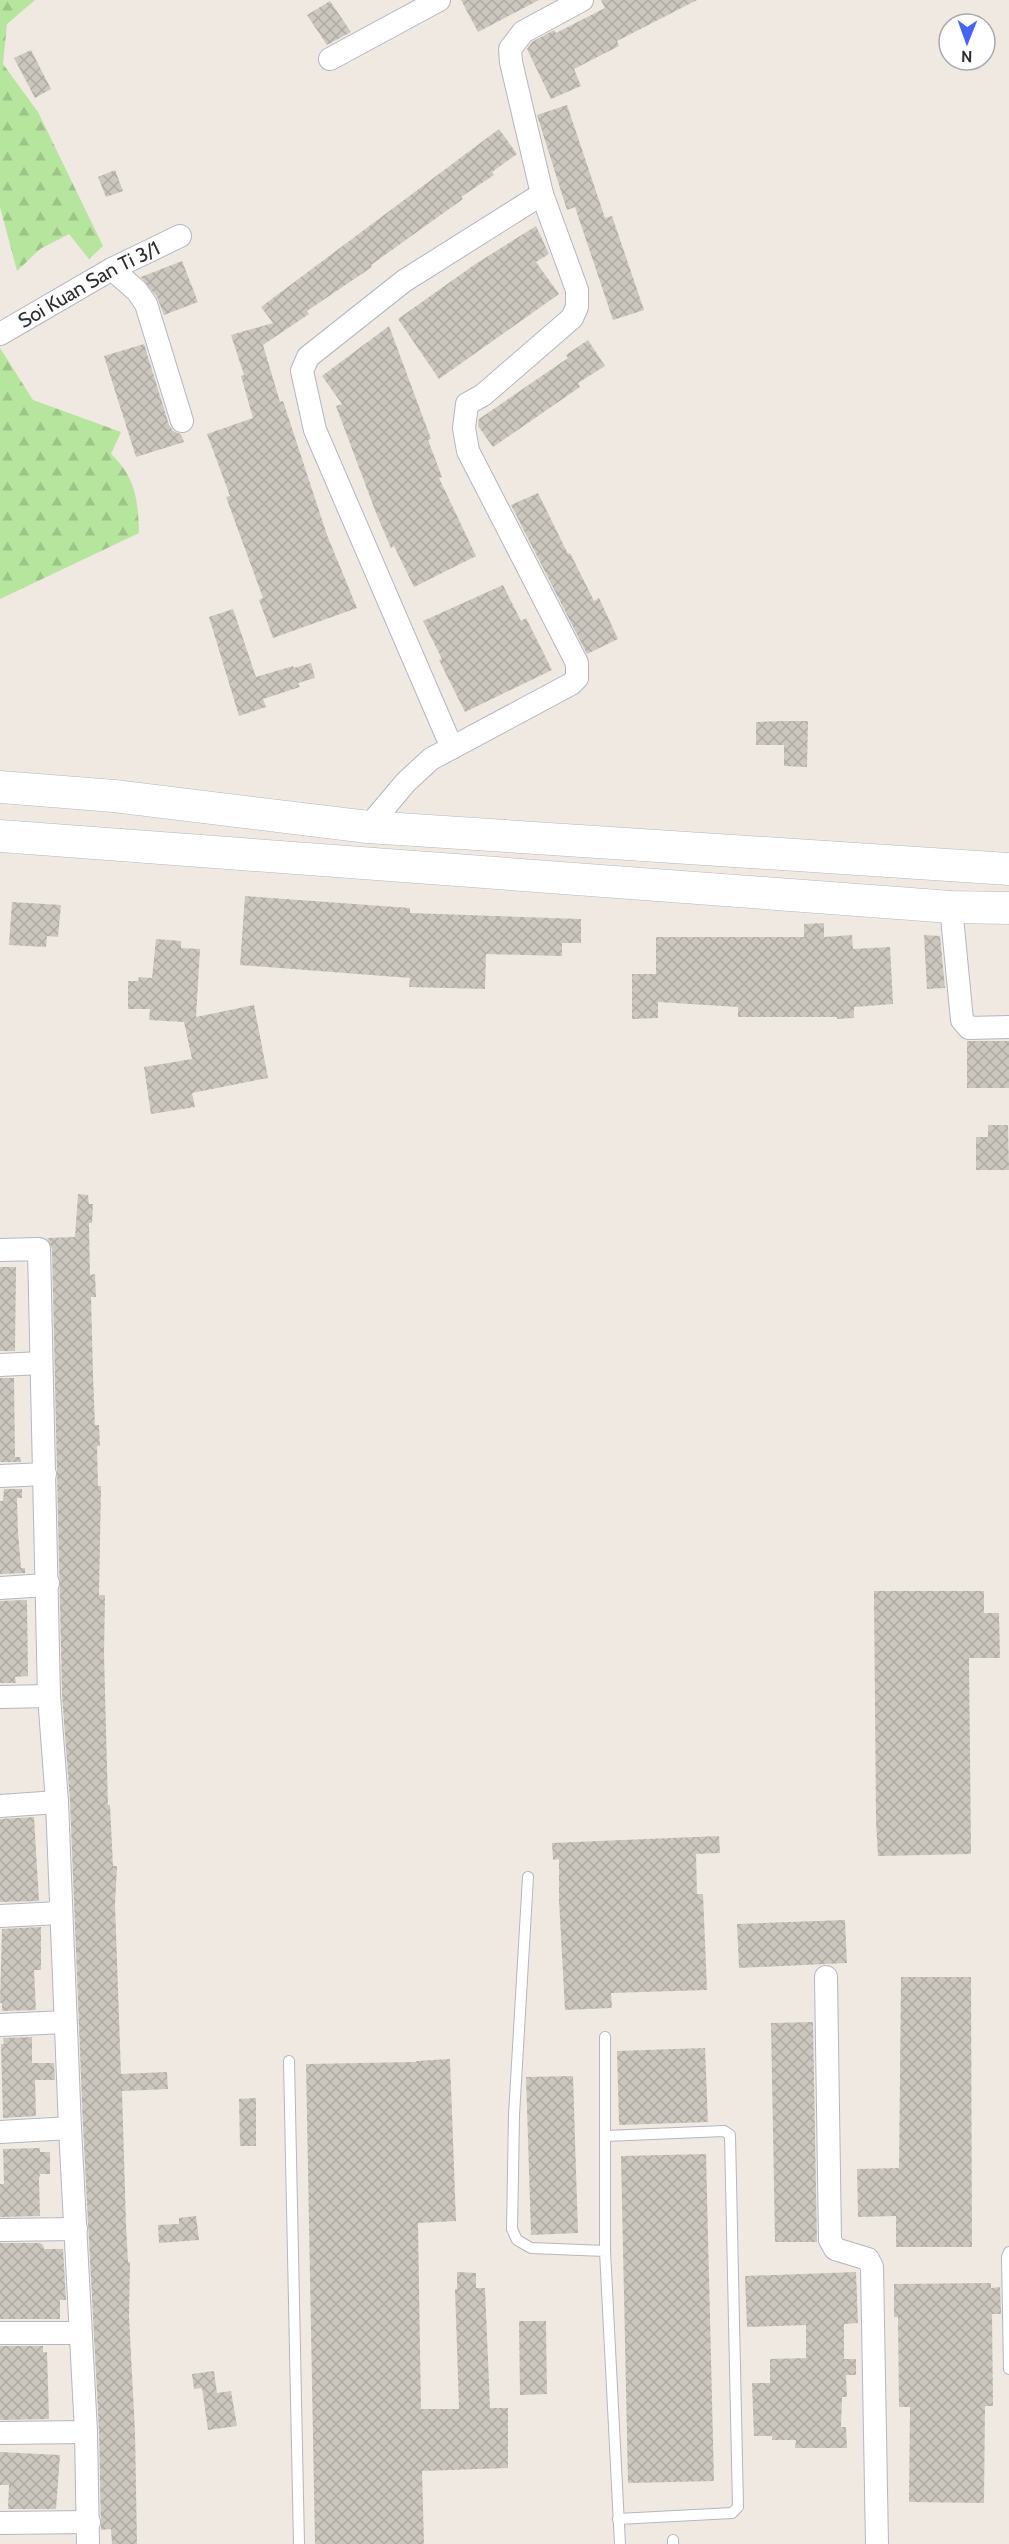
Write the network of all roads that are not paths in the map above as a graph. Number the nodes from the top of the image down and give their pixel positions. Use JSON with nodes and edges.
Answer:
{"nodes":[{"id":1,"x":439,"y":0,"type":"edge"},
{"id":2,"x":582,"y":0,"type":"edge"},
{"id":3,"x":330,"y":59,"type":"dead end"},
{"id":4,"x":542,"y":194,"type":"junction"},
{"id":5,"x":180,"y":236,"type":"dead end"},
{"id":6,"x":112,"y":269,"type":"junction"},
{"id":7,"x":0,"y":334,"type":"edge"},
{"id":8,"x":182,"y":421,"type":"dead end"},
{"id":9,"x":452,"y":748,"type":"junction"},
{"id":10,"x":0,"y":787,"type":"edge"},
{"id":11,"x":114,"y":796,"type":"junction"},
{"id":12,"x":368,"y":827,"type":"junction"},
{"id":13,"x":0,"y":836,"type":"edge"},
{"id":14,"x":111,"y":843,"type":"junction"},
{"id":15,"x":1009,"y":869,"type":"edge"},
{"id":16,"x":951,"y":907,"type":"junction"},
{"id":17,"x":1009,"y":908,"type":"edge"},
{"id":18,"x":1009,"y":1027,"type":"edge"},
{"id":19,"x":0,"y":1250,"type":"edge"},
{"id":20,"x":41,"y":1363,"type":"junction"},
{"id":21,"x":0,"y":1365,"type":"edge"},
{"id":22,"x":45,"y":1474,"type":"junction"},
{"id":23,"x":0,"y":1476,"type":"edge"},
{"id":24,"x":48,"y":1583,"type":"junction"},
{"id":25,"x":0,"y":1587,"type":"edge"},
{"id":26,"x":49,"y":1696,"type":"junction"},
{"id":27,"x":0,"y":1697,"type":"edge"},
{"id":28,"x":57,"y":1802,"type":"junction"},
{"id":29,"x":0,"y":1806,"type":"edge"},
{"id":30,"x":528,"y":1877,"type":"dead end"},
{"id":31,"x":60,"y":1913,"type":"junction"},
{"id":32,"x":0,"y":1916,"type":"edge"},
{"id":33,"x":826,"y":1977,"type":"dead end"},
{"id":34,"x":65,"y":2022,"type":"junction"},
{"id":35,"x":0,"y":2025,"type":"edge"},
{"id":36,"x":605,"y":2037,"type":"dead end"},
{"id":37,"x":290,"y":2061,"type":"dead end"},
{"id":38,"x":70,"y":2128,"type":"junction"},
{"id":39,"x":0,"y":2132,"type":"edge"},
{"id":40,"x":605,"y":2136,"type":"junction"},
{"id":41,"x":76,"y":2229,"type":"junction"},
{"id":42,"x":0,"y":2230,"type":"edge"},
{"id":43,"x":605,"y":2251,"type":"junction"},
{"id":44,"x":1009,"y":2252,"type":"edge"},
{"id":45,"x":0,"y":2333,"type":"edge"},
{"id":46,"x":80,"y":2333,"type":"junction"},
{"id":47,"x":1009,"y":2368,"type":"edge"},
{"id":48,"x":86,"y":2432,"type":"junction"},
{"id":49,"x":0,"y":2433,"type":"edge"},
{"id":50,"x":618,"y":2520,"type":"junction"},
{"id":51,"x":0,"y":2523,"type":"edge"},
{"id":52,"x":89,"y":2533,"type":"edge"},
{"id":53,"x":299,"y":2544,"type":"edge"},
{"id":54,"x":620,"y":2544,"type":"edge"},
{"id":55,"x":877,"y":2544,"type":"edge"}],
"edges":[{"from":1,"to":3,"type":"street"},
{"from":2,"to":4,"type":"street"},
{"from":4,"to":9,"type":"street"},
{"from":4,"to":9,"type":"street"},
{"from":5,"to":6,"type":"street","name":"Soi Kuan San Ti 3/1"},
{"from":6,"to":7,"type":"street","name":"Soi Kuan San Ti 3/1"},
{"from":6,"to":8,"type":"street"},
{"from":9,"to":12,"type":"street"},
{"from":10,"to":11,"type":"main road"},
{"from":11,"to":12,"type":"main road"},
{"from":11,"to":14,"type":"main road"},
{"from":12,"to":15,"type":"main road"},
{"from":13,"to":14,"type":"main road"},
{"from":14,"to":16,"type":"main road"},
{"from":16,"to":17,"type":"main road"},
{"from":16,"to":18,"type":"street"},
{"from":19,"to":20,"type":"street"},
{"from":20,"to":21,"type":"street"},
{"from":20,"to":22,"type":"street"},
{"from":22,"to":23,"type":"street"},
{"from":22,"to":24,"type":"street"},
{"from":24,"to":25,"type":"street"},
{"from":24,"to":26,"type":"street"},
{"from":26,"to":27,"type":"street"},
{"from":26,"to":28,"type":"street"},
{"from":28,"to":29,"type":"street"},
{"from":28,"to":31,"type":"street"},
{"from":30,"to":43,"type":"lane"},
{"from":31,"to":32,"type":"street"},
{"from":31,"to":34,"type":"street"},
{"from":33,"to":55,"type":"street"},
{"from":34,"to":35,"type":"street"},
{"from":34,"to":38,"type":"street"},
{"from":36,"to":40,"type":"lane"},
{"from":37,"to":53,"type":"lane"},
{"from":38,"to":39,"type":"street"},
{"from":38,"to":41,"type":"street"},
{"from":40,"to":43,"type":"lane"},
{"from":40,"to":50,"type":"lane"},
{"from":41,"to":42,"type":"street"},
{"from":41,"to":46,"type":"street"},
{"from":43,"to":50,"type":"lane"},
{"from":44,"to":47,"type":"lane"},
{"from":45,"to":46,"type":"street"},
{"from":46,"to":48,"type":"street"},
{"from":48,"to":49,"type":"street"},
{"from":48,"to":52,"type":"street"},
{"from":50,"to":54,"type":"lane"},
{"from":51,"to":52,"type":"street"}]}
